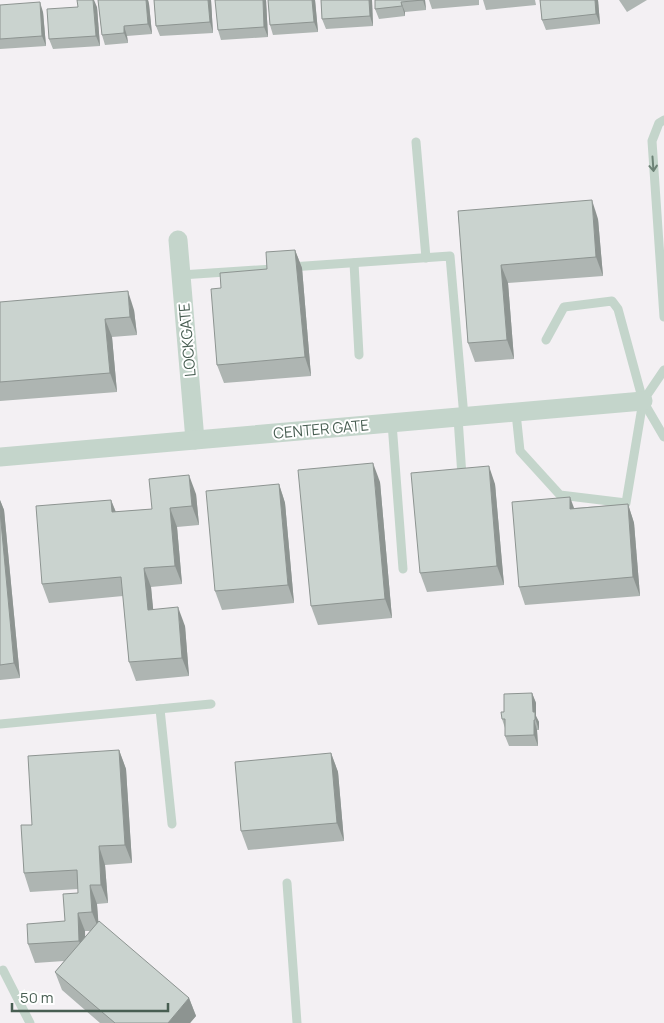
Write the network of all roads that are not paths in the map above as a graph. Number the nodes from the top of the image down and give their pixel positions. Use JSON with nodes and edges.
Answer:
{"nodes":[{"id":1,"x":664,"y":120,"type":"edge"},
{"id":2,"x":416,"y":142,"type":"dead end"},
{"id":3,"x":178,"y":240,"type":"dead end"},
{"id":4,"x":426,"y":258,"type":"junction"},
{"id":5,"x":354,"y":263,"type":"junction"},
{"id":6,"x":181,"y":275,"type":"junction"},
{"id":7,"x":664,"y":317,"type":"edge"},
{"id":8,"x":546,"y":340,"type":"dead end"},
{"id":9,"x":359,"y":355,"type":"dead end"},
{"id":10,"x":664,"y":370,"type":"edge"},
{"id":11,"x":643,"y":401,"type":"junction"},
{"id":12,"x":516,"y":412,"type":"junction"},
{"id":13,"x":461,"y":417,"type":"junction"},
{"id":14,"x":392,"y":423,"type":"junction"},
{"id":15,"x":664,"y":438,"type":"edge"},
{"id":16,"x":195,"y":440,"type":"junction"},
{"id":17,"x":0,"y":457,"type":"edge"},
{"id":18,"x":462,"y":476,"type":"edge"},
{"id":19,"x":403,"y":569,"type":"dead end"},
{"id":20,"x":211,"y":704,"type":"dead end"},
{"id":21,"x":160,"y":709,"type":"junction"},
{"id":22,"x":0,"y":724,"type":"edge"},
{"id":23,"x":172,"y":824,"type":"dead end"},
{"id":24,"x":286,"y":883,"type":"dead end"},
{"id":25,"x":3,"y":970,"type":"dead end"},
{"id":26,"x":30,"y":1023,"type":"edge"},
{"id":27,"x":297,"y":1023,"type":"edge"}],
"edges":[{"from":1,"to":7,"type":"lane","one_way":true},
{"from":2,"to":4,"type":"lane"},
{"from":3,"to":6,"type":"street","name":"LOCKGATE"},
{"from":4,"to":5,"type":"lane"},
{"from":4,"to":13,"type":"lane"},
{"from":5,"to":6,"type":"lane"},
{"from":5,"to":9,"type":"lane"},
{"from":6,"to":16,"type":"street","name":"LOCKGATE"},
{"from":8,"to":11,"type":"lane"},
{"from":10,"to":11,"type":"lane"},
{"from":11,"to":12,"type":"street","name":"CENTER GATE"},
{"from":11,"to":12,"type":"lane"},
{"from":11,"to":15,"type":"lane"},
{"from":12,"to":13,"type":"street","name":"CENTER GATE"},
{"from":13,"to":14,"type":"street","name":"CENTER GATE"},
{"from":13,"to":18,"type":"lane"},
{"from":14,"to":16,"type":"street","name":"CENTER GATE"},
{"from":14,"to":19,"type":"lane"},
{"from":16,"to":17,"type":"street","name":"CENTER GATE"},
{"from":20,"to":21,"type":"lane"},
{"from":21,"to":22,"type":"lane"},
{"from":21,"to":23,"type":"lane"},
{"from":24,"to":27,"type":"lane"},
{"from":25,"to":26,"type":"lane"}]}
